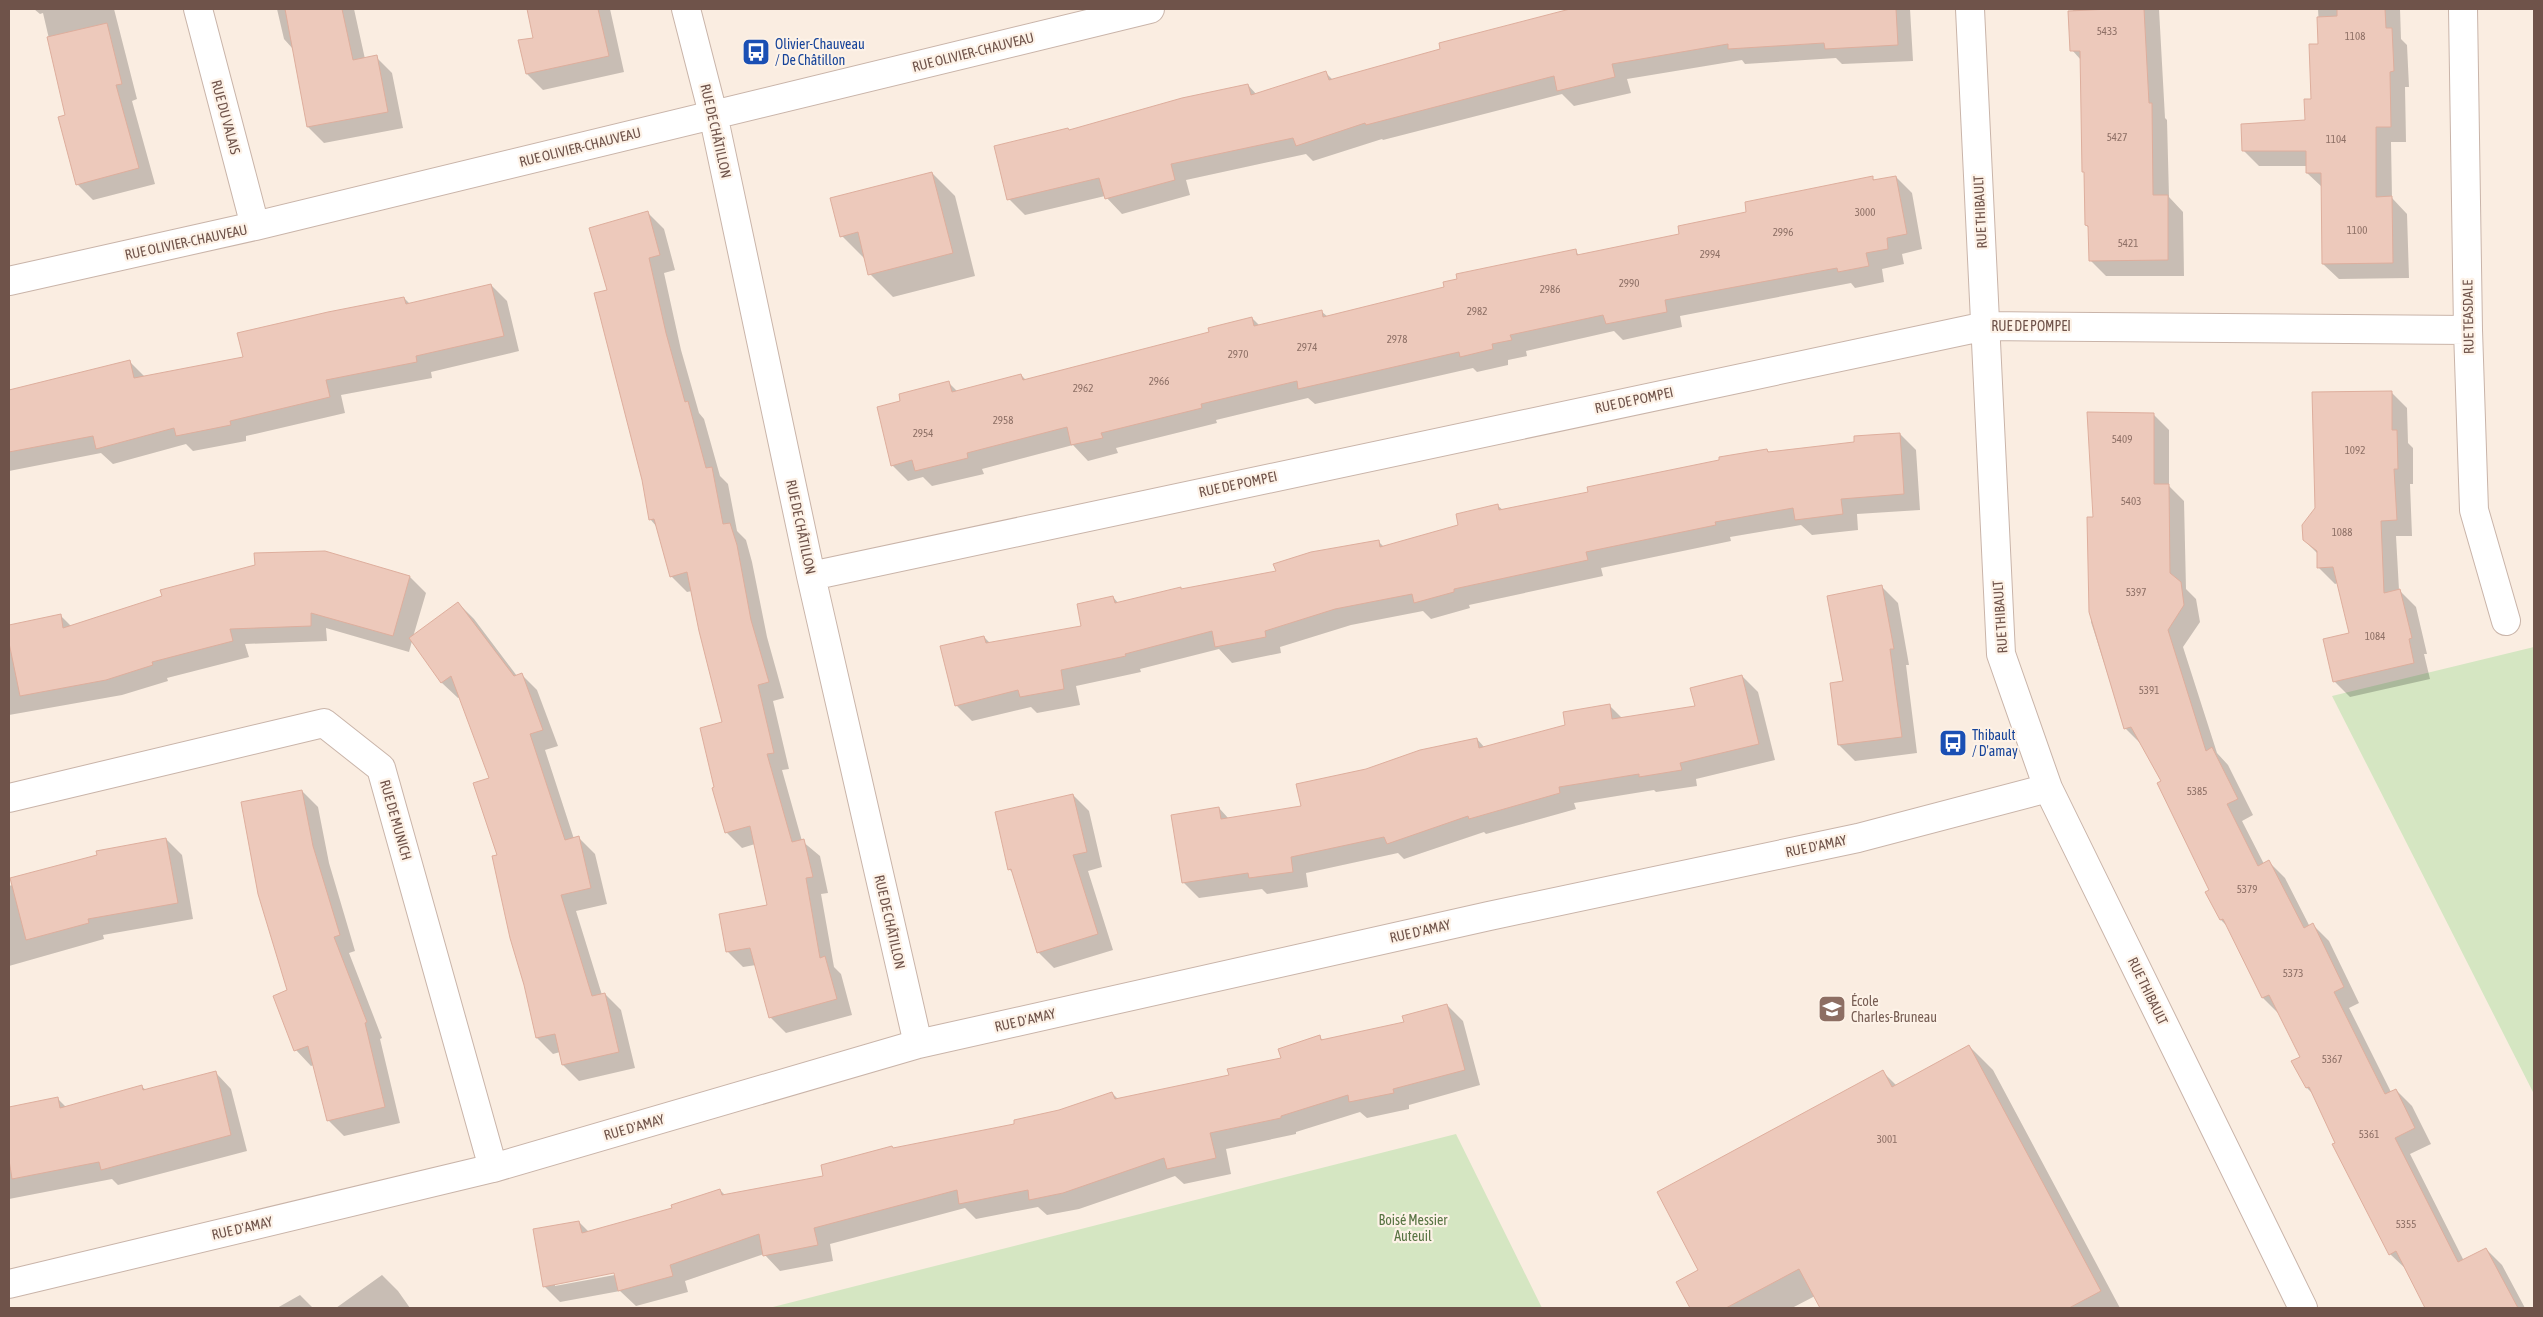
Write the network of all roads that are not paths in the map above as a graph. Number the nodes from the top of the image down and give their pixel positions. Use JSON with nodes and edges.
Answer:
{"nodes":[{"id":1,"x":198,"y":9,"type":"edge"},
{"id":2,"x":686,"y":9,"type":"edge"},
{"id":3,"x":1150,"y":9,"type":"edge"},
{"id":4,"x":1970,"y":9,"type":"edge"},
{"id":5,"x":2463,"y":9,"type":"edge"},
{"id":6,"x":713,"y":114,"type":"junction"},
{"id":7,"x":255,"y":226,"type":"junction"},
{"id":8,"x":9,"y":281,"type":"edge"},
{"id":9,"x":1986,"y":326,"type":"junction"},
{"id":10,"x":2468,"y":330,"type":"junction"},
{"id":11,"x":811,"y":576,"type":"junction"},
{"id":12,"x":2506,"y":621,"type":"dead end"},
{"id":13,"x":2048,"y":788,"type":"junction"},
{"id":14,"x":9,"y":798,"type":"edge"},
{"id":15,"x":918,"y":1044,"type":"junction"},
{"id":16,"x":493,"y":1168,"type":"junction"},
{"id":17,"x":9,"y":1284,"type":"edge"},
{"id":18,"x":2303,"y":1308,"type":"edge"}],
"edges":[{"from":1,"to":7,"type":"street","name":"RUE DU VALAIS"},
{"from":2,"to":6,"type":"street","name":"RUE DE CHÂTILLON"},
{"from":3,"to":6,"type":"street","name":"RUE OLIVIER-CHAUVEAU"},
{"from":4,"to":9,"type":"street","name":"RUE THIBAULT"},
{"from":5,"to":10,"type":"street","name":"RUE TEASDALE"},
{"from":6,"to":7,"type":"street","name":"RUE OLIVIER-CHAUVEAU"},
{"from":6,"to":11,"type":"street","name":"RUE DE CHÂTILLON"},
{"from":7,"to":8,"type":"street","name":"RUE OLIVIER-CHAUVEAU"},
{"from":9,"to":10,"type":"street","name":"RUE DE POMPEI"},
{"from":9,"to":11,"type":"street","name":"RUE DE POMPEI"},
{"from":9,"to":13,"type":"street","name":"RUE THIBAULT"},
{"from":10,"to":12,"type":"street","name":"RUE TEASDALE"},
{"from":11,"to":15,"type":"street","name":"RUE DE CHÂTILLON"},
{"from":13,"to":15,"type":"street","name":"RUE D'AMAY"},
{"from":13,"to":18,"type":"street","name":"RUE THIBAULT"},
{"from":14,"to":16,"type":"street","name":"RUE DE MUNICH"},
{"from":15,"to":16,"type":"street","name":"RUE D'AMAY"},
{"from":16,"to":17,"type":"street","name":"RUE D'AMAY"}]}
